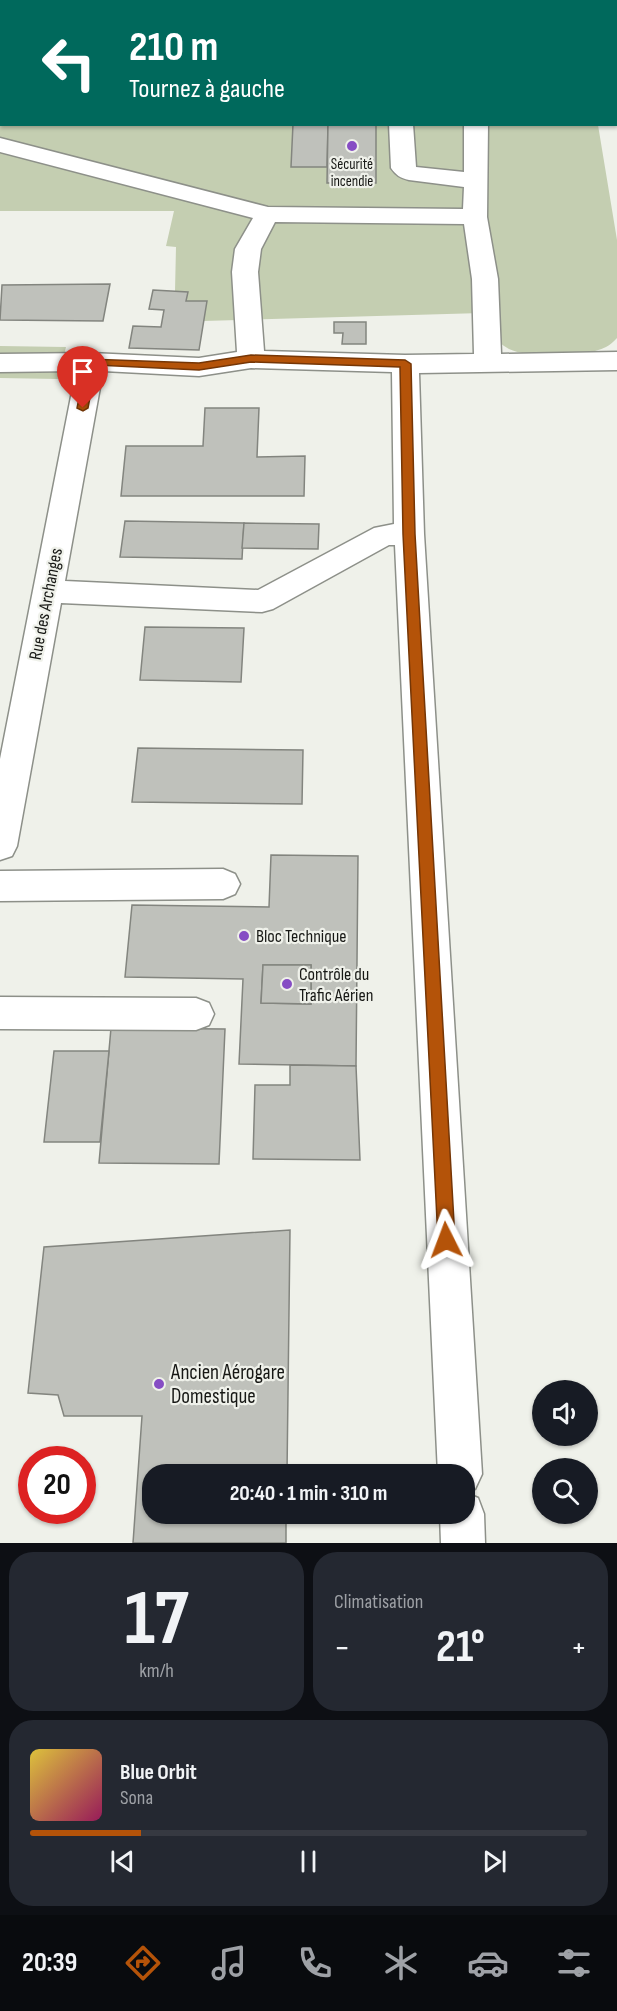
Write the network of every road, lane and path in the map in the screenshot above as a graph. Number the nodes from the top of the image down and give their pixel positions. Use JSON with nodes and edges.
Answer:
{"nodes":[{"id":1,"x":401,"y":126,"type":"edge"},
{"id":2,"x":476,"y":126,"type":"edge"},
{"id":3,"x":0,"y":145,"type":"edge"},
{"id":4,"x":476,"y":181,"type":"junction"},
{"id":5,"x":267,"y":214,"type":"junction"},
{"id":6,"x":475,"y":217,"type":"junction"},
{"id":7,"x":251,"y":359,"type":"junction"},
{"id":8,"x":617,"y":361,"type":"edge"},
{"id":9,"x":91,"y":362,"type":"junction"},
{"id":10,"x":0,"y":363,"type":"edge"},
{"id":11,"x":488,"y":363,"type":"junction"},
{"id":12,"x":405,"y":364,"type":"junction"},
{"id":13,"x":409,"y":534,"type":"junction"},
{"id":14,"x":48,"y":591,"type":"junction"},
{"id":15,"x":0,"y":846,"type":"edge"},
{"id":16,"x":223,"y":884,"type":"dead end"},
{"id":17,"x":0,"y":886,"type":"edge"},
{"id":18,"x":0,"y":1013,"type":"edge"},
{"id":19,"x":196,"y":1014,"type":"dead end"},
{"id":20,"x":459,"y":1464,"type":"edge"},
{"id":21,"x":462,"y":1524,"type":"edge"},
{"id":22,"x":463,"y":1543,"type":"edge"}],
"edges":[{"from":1,"to":4,"type":"lane"},
{"from":2,"to":4,"type":"lane"},
{"from":3,"to":5,"type":"lane"},
{"from":4,"to":6,"type":"lane"},
{"from":5,"to":6,"type":"lane"},
{"from":5,"to":7,"type":"lane"},
{"from":6,"to":11,"type":"lane"},
{"from":7,"to":9,"type":"lane"},
{"from":7,"to":12,"type":"lane"},
{"from":8,"to":11,"type":"lane"},
{"from":9,"to":10,"type":"lane"},
{"from":9,"to":14,"type":"lane","name":"Rue des Archanges"},
{"from":11,"to":12,"type":"lane"},
{"from":12,"to":13,"type":"lane"},
{"from":13,"to":14,"type":"lane"},
{"from":13,"to":20,"type":"lane"},
{"from":14,"to":15,"type":"lane","name":"Rue des Archanges"},
{"from":16,"to":17,"type":"lane"},
{"from":18,"to":19,"type":"lane"},
{"from":21,"to":22,"type":"lane"}]}
